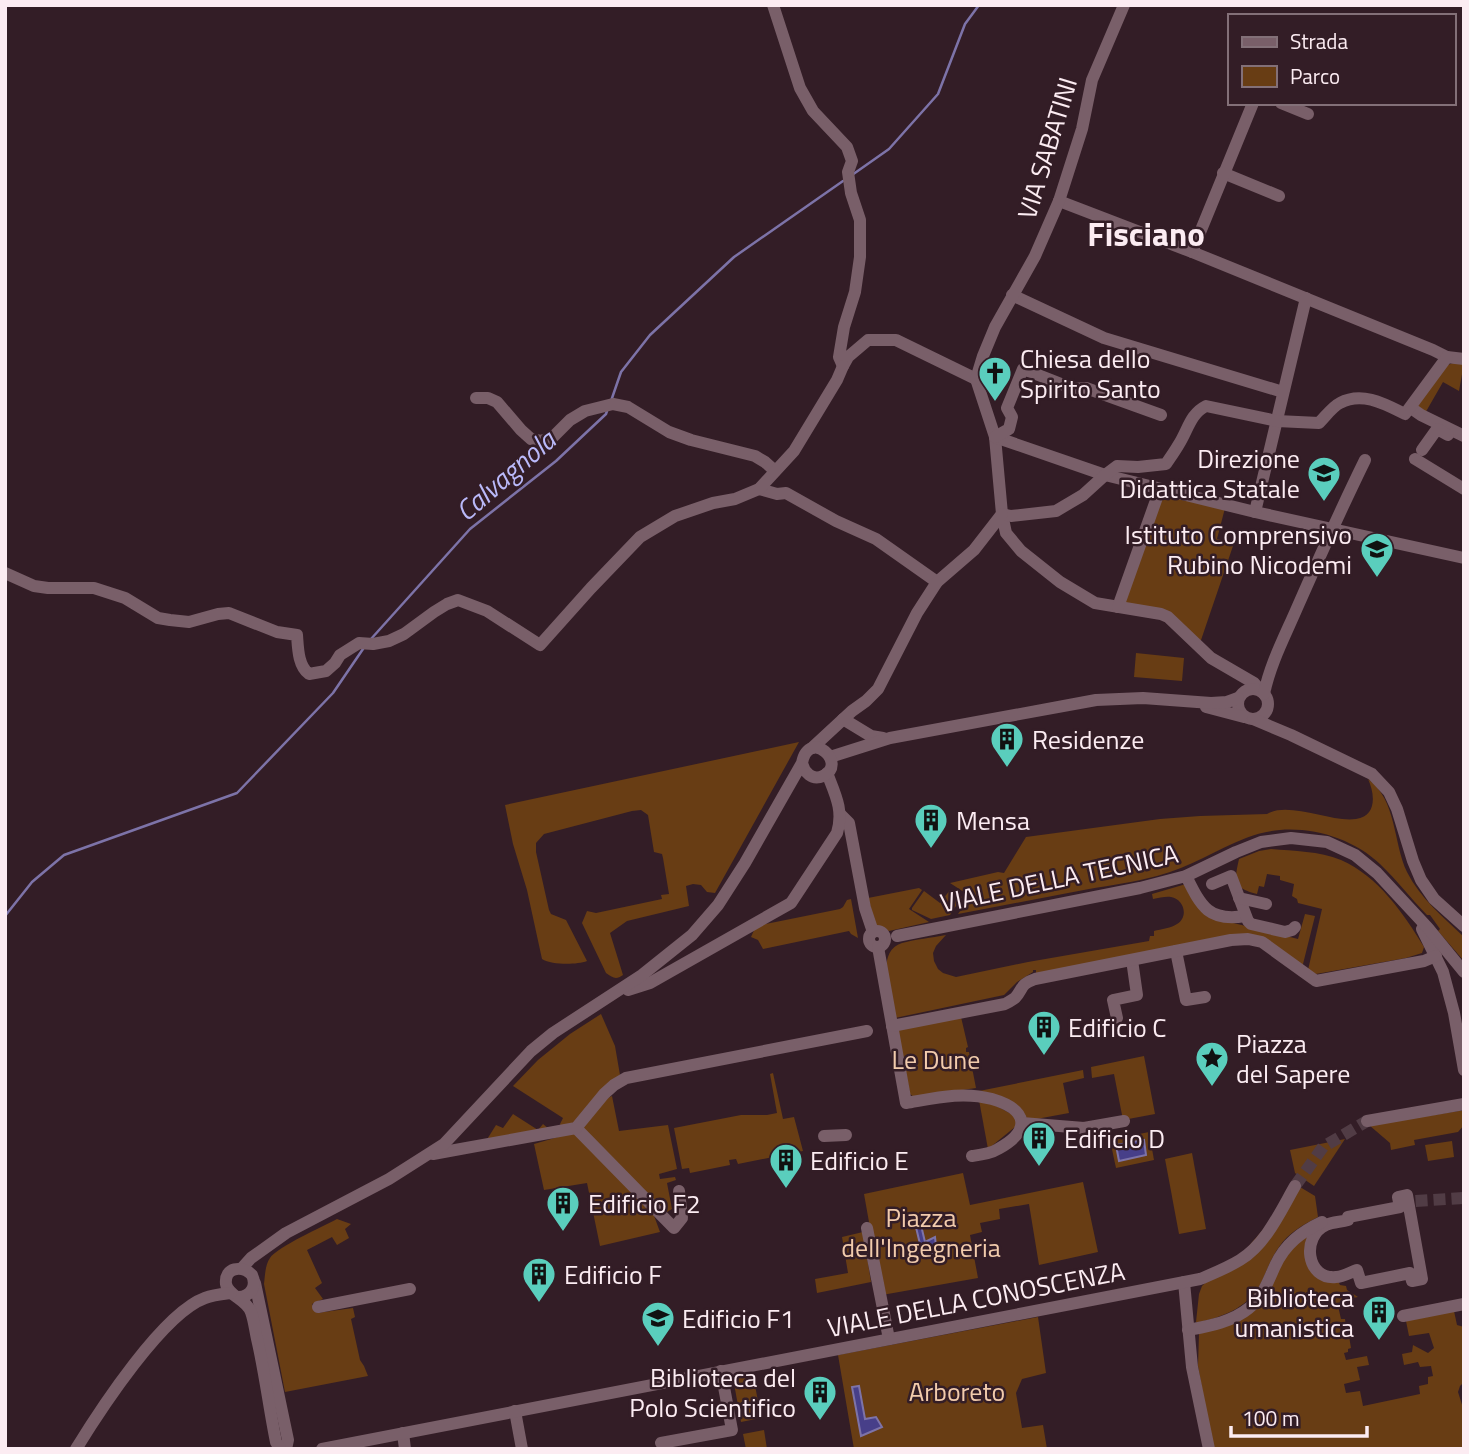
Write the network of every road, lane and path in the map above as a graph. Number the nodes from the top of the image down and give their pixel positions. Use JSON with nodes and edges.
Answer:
{"nodes":[{"id":1,"x":774,"y":5,"type":"edge"},
{"id":2,"x":1124,"y":5,"type":"edge"},
{"id":3,"x":1252,"y":105,"type":"edge"},
{"id":4,"x":1286,"y":105,"type":"edge"},
{"id":5,"x":1308,"y":114,"type":"dead end"},
{"id":6,"x":1223,"y":173,"type":"junction"},
{"id":7,"x":1279,"y":196,"type":"dead end"},
{"id":8,"x":1059,"y":201,"type":"junction"},
{"id":9,"x":1192,"y":252,"type":"junction"},
{"id":10,"x":1012,"y":295,"type":"junction"},
{"id":11,"x":1306,"y":298,"type":"junction"},
{"id":12,"x":1447,"y":356,"type":"junction"},
{"id":13,"x":1464,"y":359,"type":"edge"},
{"id":14,"x":843,"y":366,"type":"junction"},
{"id":15,"x":976,"y":379,"type":"junction"},
{"id":16,"x":1283,"y":393,"type":"junction"},
{"id":17,"x":476,"y":398,"type":"dead end"},
{"id":18,"x":1411,"y":408,"type":"junction"},
{"id":19,"x":1161,"y":415,"type":"dead end"},
{"id":20,"x":1277,"y":421,"type":"junction"},
{"id":21,"x":1464,"y":436,"type":"edge"},
{"id":22,"x":995,"y":441,"type":"junction"},
{"id":23,"x":1464,"y":442,"type":"edge"},
{"id":24,"x":1365,"y":460,"type":"dead end"},
{"id":25,"x":775,"y":471,"type":"junction"},
{"id":26,"x":1105,"y":475,"type":"junction"},
{"id":27,"x":759,"y":489,"type":"junction"},
{"id":28,"x":1160,"y":489,"type":"junction"},
{"id":29,"x":1464,"y":489,"type":"edge"},
{"id":30,"x":1255,"y":512,"type":"junction"},
{"id":31,"x":1002,"y":514,"type":"junction"},
{"id":32,"x":1331,"y":530,"type":"junction"},
{"id":33,"x":1464,"y":558,"type":"edge"},
{"id":34,"x":5,"y":573,"type":"edge"},
{"id":35,"x":937,"y":582,"type":"junction"},
{"id":36,"x":1118,"y":607,"type":"junction"},
{"id":37,"x":1231,"y":670,"type":"junction"},
{"id":38,"x":1264,"y":695,"type":"junction"},
{"id":39,"x":1239,"y":697,"type":"junction"},
{"id":40,"x":1189,"y":701,"type":"junction"},
{"id":41,"x":1249,"y":718,"type":"junction"},
{"id":42,"x":844,"y":719,"type":"junction"},
{"id":43,"x":1290,"y":735,"type":"junction"},
{"id":44,"x":890,"y":738,"type":"junction"},
{"id":45,"x":812,"y":748,"type":"junction"},
{"id":46,"x":830,"y":757,"type":"junction"},
{"id":47,"x":802,"y":763,"type":"junction"},
{"id":48,"x":827,"y":773,"type":"junction"},
{"id":49,"x":813,"y":777,"type":"junction"},
{"id":50,"x":783,"y":796,"type":"junction"},
{"id":51,"x":840,"y":814,"type":"junction"},
{"id":52,"x":1186,"y":876,"type":"junction"},
{"id":53,"x":1212,"y":884,"type":"dead end"},
{"id":54,"x":1239,"y":898,"type":"junction"},
{"id":55,"x":1266,"y":904,"type":"dead end"},
{"id":56,"x":1413,"y":913,"type":"junction"},
{"id":57,"x":1245,"y":916,"type":"junction"},
{"id":58,"x":1464,"y":926,"type":"edge"},
{"id":59,"x":1295,"y":927,"type":"dead end"},
{"id":60,"x":879,"y":939,"type":"junction"},
{"id":61,"x":1177,"y":951,"type":"junction"},
{"id":62,"x":1437,"y":959,"type":"junction"},
{"id":63,"x":1132,"y":960,"type":"junction"},
{"id":64,"x":1464,"y":973,"type":"edge"},
{"id":65,"x":614,"y":994,"type":"junction"},
{"id":66,"x":1205,"y":997,"type":"dead end"},
{"id":67,"x":1116,"y":1018,"type":"dead end"},
{"id":68,"x":892,"y":1026,"type":"junction"},
{"id":69,"x":867,"y":1031,"type":"dead end"},
{"id":70,"x":1464,"y":1070,"type":"edge"},
{"id":71,"x":1464,"y":1104,"type":"edge"},
{"id":72,"x":1124,"y":1121,"type":"dead end"},
{"id":73,"x":1367,"y":1121,"type":"tunnel mouth"},
{"id":74,"x":1022,"y":1123,"type":"junction"},
{"id":75,"x":576,"y":1128,"type":"junction"},
{"id":76,"x":824,"y":1136,"type":"dead end"},
{"id":77,"x":846,"y":1136,"type":"dead end"},
{"id":78,"x":429,"y":1155,"type":"junction"},
{"id":79,"x":972,"y":1156,"type":"dead end"},
{"id":80,"x":1295,"y":1186,"type":"tunnel mouth"},
{"id":81,"x":679,"y":1191,"type":"dead end"},
{"id":82,"x":1340,"y":1218,"type":"dead end"},
{"id":83,"x":867,"y":1228,"type":"dead end"},
{"id":84,"x":265,"y":1248,"type":"junction"},
{"id":85,"x":242,"y":1268,"type":"junction"},
{"id":86,"x":227,"y":1276,"type":"junction"},
{"id":87,"x":1422,"y":1277,"type":"joint"},
{"id":88,"x":254,"y":1281,"type":"junction"},
{"id":89,"x":1184,"y":1282,"type":"junction"},
{"id":90,"x":410,"y":1289,"type":"dead end"},
{"id":91,"x":235,"y":1295,"type":"junction"},
{"id":92,"x":205,"y":1298,"type":"junction"},
{"id":93,"x":1464,"y":1304,"type":"edge"},
{"id":94,"x":318,"y":1307,"type":"dead end"},
{"id":95,"x":1404,"y":1316,"type":"dead end"},
{"id":96,"x":1188,"y":1330,"type":"junction"},
{"id":97,"x":889,"y":1339,"type":"junction"},
{"id":98,"x":721,"y":1371,"type":"junction"},
{"id":99,"x":515,"y":1411,"type":"junction"},
{"id":100,"x":403,"y":1433,"type":"junction"},
{"id":101,"x":661,"y":1443,"type":"dead end"},
{"id":102,"x":76,"y":1449,"type":"edge"},
{"id":103,"x":280,"y":1449,"type":"edge"},
{"id":104,"x":286,"y":1449,"type":"edge"},
{"id":105,"x":323,"y":1449,"type":"edge"},
{"id":106,"x":405,"y":1449,"type":"edge"},
{"id":107,"x":522,"y":1449,"type":"edge"},
{"id":108,"x":1209,"y":1449,"type":"edge"}],
"edges":[{"from":1,"to":14,"type":"street"},
{"from":2,"to":8,"type":"street","name":"VIA SABATINI"},
{"from":3,"to":6,"type":"street"},
{"from":4,"to":5,"type":"street"},
{"from":6,"to":7,"type":"street"},
{"from":6,"to":9,"type":"street"},
{"from":8,"to":9,"type":"street"},
{"from":8,"to":10,"type":"street","name":"VIA SABATINI"},
{"from":9,"to":11,"type":"street"},
{"from":10,"to":15,"type":"street","name":"VIA SABATINI"},
{"from":10,"to":16,"type":"street"},
{"from":11,"to":12,"type":"street"},
{"from":11,"to":16,"type":"street"},
{"from":12,"to":13,"type":"street"},
{"from":12,"to":18,"type":"street"},
{"from":14,"to":15,"type":"street"},
{"from":14,"to":25,"type":"street"},
{"from":15,"to":22,"type":"street"},
{"from":16,"to":20,"type":"street"},
{"from":17,"to":25,"type":"street"},
{"from":18,"to":20,"type":"street"},
{"from":18,"to":21,"type":"street"},
{"from":19,"to":22,"type":"street"},
{"from":20,"to":26,"type":"street"},
{"from":20,"to":30,"type":"street"},
{"from":22,"to":26,"type":"street"},
{"from":22,"to":31,"type":"street"},
{"from":23,"to":29,"type":"street"},
{"from":24,"to":32,"type":"street"},
{"from":25,"to":27,"type":"street"},
{"from":26,"to":28,"type":"street"},
{"from":26,"to":31,"type":"street"},
{"from":27,"to":34,"type":"street"},
{"from":27,"to":35,"type":"street"},
{"from":28,"to":30,"type":"street"},
{"from":28,"to":36,"type":"street"},
{"from":30,"to":32,"type":"street"},
{"from":31,"to":35,"type":"street"},
{"from":31,"to":36,"type":"street"},
{"from":32,"to":33,"type":"street"},
{"from":32,"to":38,"type":"street"},
{"from":35,"to":42,"type":"street"},
{"from":36,"to":37,"type":"street"},
{"from":37,"to":38,"type":"street"},
{"from":37,"to":39,"type":"street"},
{"from":38,"to":39,"type":"street"},
{"from":38,"to":41,"type":"street"},
{"from":38,"to":43,"type":"street"},
{"from":39,"to":40,"type":"street"},
{"from":39,"to":41,"type":"street"},
{"from":40,"to":41,"type":"street"},
{"from":40,"to":44,"type":"street"},
{"from":41,"to":43,"type":"street"},
{"from":42,"to":44,"type":"street"},
{"from":42,"to":45,"type":"street"},
{"from":43,"to":58,"type":"street"},
{"from":44,"to":46,"type":"street"},
{"from":45,"to":46,"type":"street"},
{"from":45,"to":47,"type":"street"},
{"from":46,"to":48,"type":"street"},
{"from":47,"to":49,"type":"street"},
{"from":47,"to":50,"type":"street"},
{"from":48,"to":49,"type":"street"},
{"from":48,"to":51,"type":"street"},
{"from":49,"to":50,"type":"street"},
{"from":50,"to":65,"type":"street"},
{"from":51,"to":60,"type":"street"},
{"from":51,"to":65,"type":"street"},
{"from":52,"to":56,"type":"street","name":"VIALE DELLA TECNICA"},
{"from":52,"to":57,"type":"street"},
{"from":52,"to":60,"type":"street","name":"VIALE DELLA TECNICA"},
{"from":53,"to":54,"type":"street"},
{"from":54,"to":55,"type":"street"},
{"from":54,"to":57,"type":"street"},
{"from":56,"to":62,"type":"street"},
{"from":56,"to":64,"type":"street","name":"VIALE DELLA TECNICA"},
{"from":57,"to":59,"type":"street"},
{"from":60,"to":68,"type":"street"},
{"from":61,"to":62,"type":"street"},
{"from":61,"to":63,"type":"street"},
{"from":61,"to":66,"type":"street"},
{"from":62,"to":64,"type":"street"},
{"from":62,"to":70,"type":"street"},
{"from":63,"to":67,"type":"street"},
{"from":63,"to":68,"type":"street"},
{"from":65,"to":78,"type":"street"},
{"from":68,"to":74,"type":"street"},
{"from":69,"to":75,"type":"street"},
{"from":71,"to":73,"type":"street"},
{"from":72,"to":74,"type":"street"},
{"from":74,"to":79,"type":"street"},
{"from":75,"to":78,"type":"street"},
{"from":75,"to":81,"type":"street"},
{"from":76,"to":77,"type":"street"},
{"from":78,"to":84,"type":"street"},
{"from":80,"to":89,"type":"street","name":"VIALE DELLA CONOSCENZA"},
{"from":82,"to":96,"type":"street"},
{"from":83,"to":97,"type":"street"},
{"from":84,"to":85,"type":"street"},
{"from":84,"to":88,"type":"street"},
{"from":85,"to":86,"type":"street"},
{"from":85,"to":88,"type":"street"},
{"from":86,"to":91,"type":"street"},
{"from":86,"to":92,"type":"street"},
{"from":87,"to":87,"type":"street"},
{"from":88,"to":91,"type":"street"},
{"from":88,"to":104,"type":"street"},
{"from":89,"to":96,"type":"street"},
{"from":89,"to":97,"type":"street","name":"VIALE DELLA CONOSCENZA"},
{"from":90,"to":94,"type":"street"},
{"from":91,"to":92,"type":"street"},
{"from":91,"to":103,"type":"street"},
{"from":92,"to":102,"type":"street"},
{"from":93,"to":95,"type":"street"},
{"from":96,"to":108,"type":"street"},
{"from":97,"to":98,"type":"street","name":"VIALE DELLA CONOSCENZA"},
{"from":98,"to":99,"type":"street","name":"VIALE DELLA CONOSCENZA"},
{"from":98,"to":101,"type":"street"},
{"from":99,"to":100,"type":"street","name":"VIALE DELLA CONOSCENZA"},
{"from":99,"to":107,"type":"street"},
{"from":100,"to":105,"type":"street","name":"VIALE DELLA CONOSCENZA"},
{"from":100,"to":106,"type":"street"}]}
